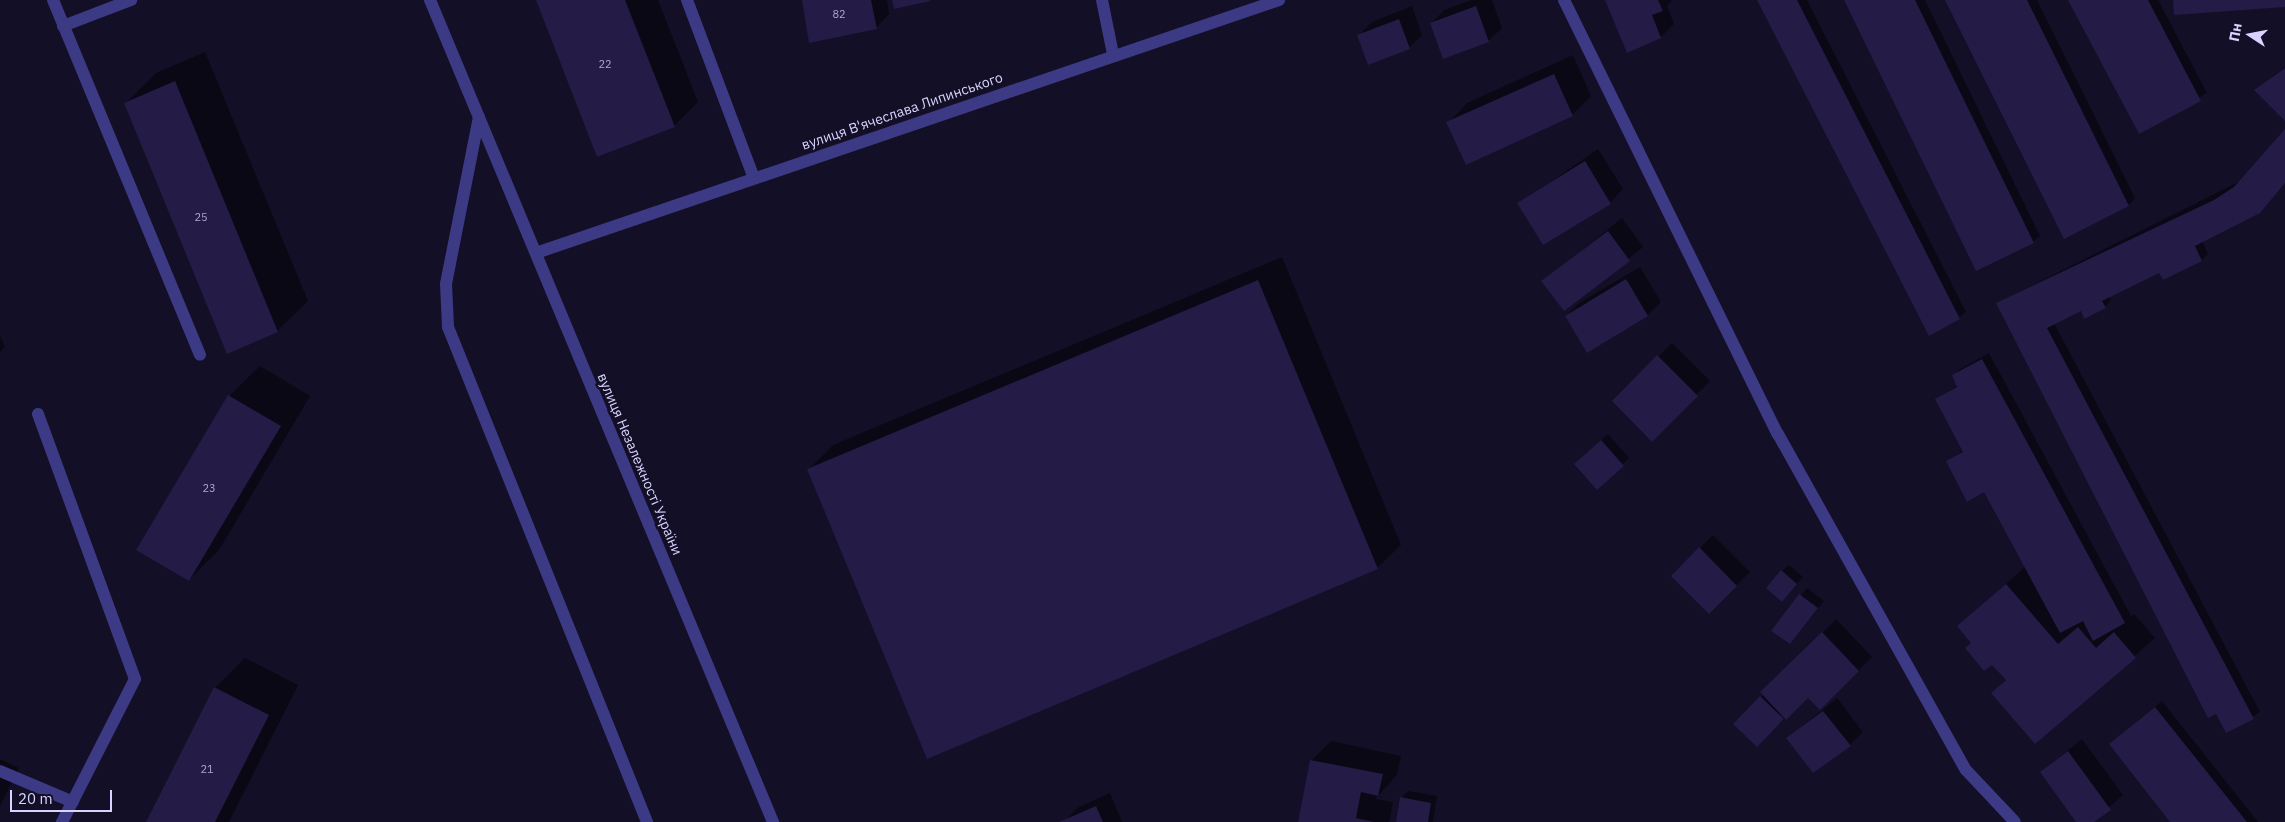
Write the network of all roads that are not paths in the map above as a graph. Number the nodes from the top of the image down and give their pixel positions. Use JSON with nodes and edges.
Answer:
{"nodes":[{"id":1,"x":53,"y":0,"type":"edge"},
{"id":2,"x":131,"y":0,"type":"edge"},
{"id":3,"x":430,"y":0,"type":"edge"},
{"id":4,"x":687,"y":0,"type":"edge"},
{"id":5,"x":1102,"y":0,"type":"edge"},
{"id":6,"x":1279,"y":0,"type":"edge"},
{"id":7,"x":1564,"y":0,"type":"edge"},
{"id":8,"x":63,"y":26,"type":"junction"},
{"id":9,"x":1112,"y":54,"type":"junction"},
{"id":10,"x":479,"y":117,"type":"junction"},
{"id":11,"x":754,"y":178,"type":"junction"},
{"id":12,"x":536,"y":253,"type":"junction"},
{"id":13,"x":200,"y":355,"type":"dead end"},
{"id":14,"x":38,"y":414,"type":"dead end"},
{"id":15,"x":0,"y":771,"type":"edge"},
{"id":16,"x":73,"y":802,"type":"junction"},
{"id":17,"x":62,"y":822,"type":"edge"},
{"id":18,"x":647,"y":822,"type":"edge"},
{"id":19,"x":773,"y":822,"type":"edge"},
{"id":20,"x":2015,"y":822,"type":"edge"}],
"edges":[{"from":1,"to":8,"type":"street"},
{"from":2,"to":8,"type":"street"},
{"from":3,"to":10,"type":"street","name":"вулиця Незалежності України"},
{"from":4,"to":11,"type":"street"},
{"from":5,"to":9,"type":"street"},
{"from":6,"to":9,"type":"street","name":"вулиця В'ячеслава Липинського"},
{"from":7,"to":20,"type":"street"},
{"from":8,"to":13,"type":"street"},
{"from":9,"to":11,"type":"street","name":"вулиця В'ячеслава Липинського"},
{"from":10,"to":12,"type":"street","name":"вулиця Незалежності України"},
{"from":10,"to":18,"type":"street"},
{"from":11,"to":12,"type":"street","name":"вулиця В'ячеслава Липинського"},
{"from":12,"to":19,"type":"street","name":"вулиця Незалежності України"},
{"from":14,"to":16,"type":"street"},
{"from":15,"to":16,"type":"street"},
{"from":16,"to":17,"type":"street"}]}
